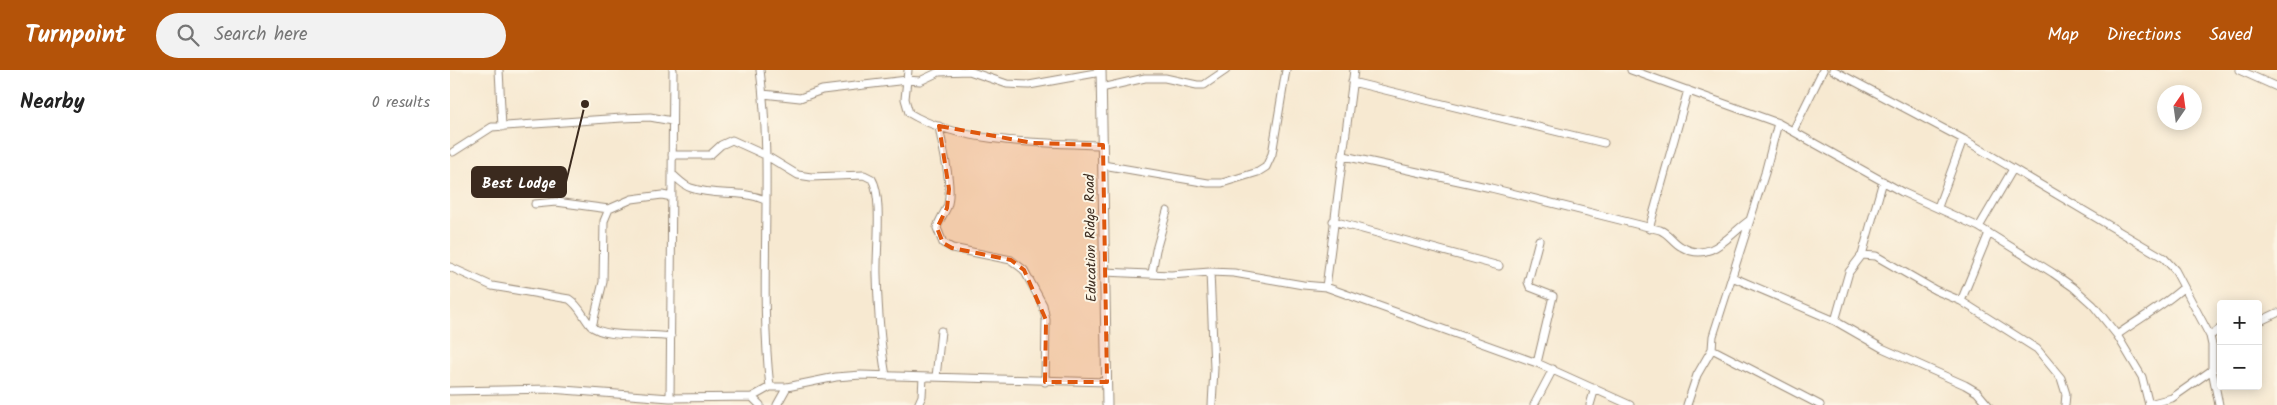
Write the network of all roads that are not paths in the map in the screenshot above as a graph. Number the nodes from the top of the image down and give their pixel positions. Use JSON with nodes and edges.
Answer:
{"nodes":[{"id":1,"x":499,"y":70,"type":"edge"},
{"id":2,"x":673,"y":70,"type":"edge"},
{"id":3,"x":760,"y":70,"type":"edge"},
{"id":4,"x":908,"y":70,"type":"edge"},
{"id":5,"x":1226,"y":70,"type":"edge"},
{"id":6,"x":1286,"y":70,"type":"edge"},
{"id":7,"x":1354,"y":70,"type":"edge"},
{"id":8,"x":1631,"y":70,"type":"edge"},
{"id":9,"x":1823,"y":70,"type":"edge"},
{"id":10,"x":1834,"y":70,"type":"edge"},
{"id":11,"x":2238,"y":70,"type":"edge"},
{"id":12,"x":969,"y":71,"type":"edge"},
{"id":13,"x":1101,"y":71,"type":"edge"},
{"id":14,"x":1643,"y":72,"type":"edge"},
{"id":15,"x":907,"y":80,"type":"junction"},
{"id":16,"x":1352,"y":82,"type":"junction"},
{"id":17,"x":2277,"y":87,"type":"edge"},
{"id":18,"x":1101,"y":88,"type":"junction"},
{"id":19,"x":1688,"y":90,"type":"junction"},
{"id":20,"x":763,"y":94,"type":"junction"},
{"id":21,"x":672,"y":121,"type":"junction"},
{"id":22,"x":1778,"y":123,"type":"junction"},
{"id":23,"x":939,"y":126,"type":"junction"},
{"id":24,"x":502,"y":127,"type":"junction"},
{"id":25,"x":1793,"y":131,"type":"junction"},
{"id":26,"x":1964,"y":139,"type":"junction"},
{"id":27,"x":1604,"y":143,"type":"dead end"},
{"id":28,"x":1103,"y":145,"type":"junction"},
{"id":29,"x":453,"y":152,"type":"dead end"},
{"id":30,"x":672,"y":155,"type":"junction"},
{"id":31,"x":765,"y":155,"type":"junction"},
{"id":32,"x":1344,"y":156,"type":"junction"},
{"id":33,"x":1103,"y":165,"type":"junction"},
{"id":34,"x":2013,"y":168,"type":"junction"},
{"id":35,"x":672,"y":174,"type":"junction"},
{"id":36,"x":1883,"y":181,"type":"junction"},
{"id":37,"x":672,"y":197,"type":"junction"},
{"id":38,"x":765,"y":200,"type":"junction"},
{"id":39,"x":535,"y":204,"type":"dead end"},
{"id":40,"x":1938,"y":208,"type":"junction"},
{"id":41,"x":609,"y":209,"type":"junction"},
{"id":42,"x":1168,"y":211,"type":"dead end"},
{"id":43,"x":1750,"y":220,"type":"junction"},
{"id":44,"x":1333,"y":221,"type":"junction"},
{"id":45,"x":1979,"y":227,"type":"junction"},
{"id":46,"x":1648,"y":229,"type":"junction"},
{"id":47,"x":1989,"y":233,"type":"junction"},
{"id":48,"x":1539,"y":240,"type":"dead end"},
{"id":49,"x":1862,"y":255,"type":"junction"},
{"id":50,"x":1499,"y":266,"type":"dead end"},
{"id":51,"x":450,"y":267,"type":"edge"},
{"id":52,"x":1104,"y":272,"type":"junction"},
{"id":53,"x":1210,"y":272,"type":"junction"},
{"id":54,"x":1152,"y":273,"type":"junction"},
{"id":55,"x":1732,"y":277,"type":"junction"},
{"id":56,"x":1326,"y":287,"type":"junction"},
{"id":57,"x":2184,"y":287,"type":"junction"},
{"id":58,"x":1961,"y":301,"type":"junction"},
{"id":59,"x":2277,"y":313,"type":"edge"},
{"id":60,"x":2262,"y":320,"type":"edge"},
{"id":61,"x":1835,"y":321,"type":"junction"},
{"id":62,"x":592,"y":327,"type":"junction"},
{"id":63,"x":941,"y":331,"type":"dead end"},
{"id":64,"x":2217,"y":331,"type":"edge"},
{"id":65,"x":2117,"y":335,"type":"junction"},
{"id":66,"x":2210,"y":336,"type":"junction"},
{"id":67,"x":671,"y":337,"type":"junction"},
{"id":68,"x":1712,"y":349,"type":"junction"},
{"id":69,"x":1537,"y":363,"type":"junction"},
{"id":70,"x":1553,"y":369,"type":"junction"},
{"id":71,"x":2212,"y":370,"type":"junction"},
{"id":72,"x":886,"y":376,"type":"junction"},
{"id":73,"x":923,"y":377,"type":"junction"},
{"id":74,"x":936,"y":377,"type":"junction"},
{"id":75,"x":1045,"y":382,"type":"junction"},
{"id":76,"x":1107,"y":382,"type":"junction"},
{"id":77,"x":770,"y":387,"type":"junction"},
{"id":78,"x":787,"y":387,"type":"junction"},
{"id":79,"x":1595,"y":388,"type":"junction"},
{"id":80,"x":450,"y":391,"type":"edge"},
{"id":81,"x":752,"y":397,"type":"junction"},
{"id":82,"x":670,"y":398,"type":"junction"},
{"id":83,"x":705,"y":398,"type":"junction"},
{"id":84,"x":2149,"y":404,"type":"edge"},
{"id":85,"x":698,"y":405,"type":"edge"},
{"id":86,"x":760,"y":405,"type":"edge"},
{"id":87,"x":777,"y":405,"type":"edge"},
{"id":88,"x":918,"y":405,"type":"edge"},
{"id":89,"x":1107,"y":405,"type":"edge"},
{"id":90,"x":1212,"y":405,"type":"edge"},
{"id":91,"x":1534,"y":405,"type":"edge"},
{"id":92,"x":1590,"y":405,"type":"edge"},
{"id":93,"x":1630,"y":405,"type":"edge"},
{"id":94,"x":1686,"y":405,"type":"edge"},
{"id":95,"x":1820,"y":405,"type":"edge"},
{"id":96,"x":1988,"y":405,"type":"edge"},
{"id":97,"x":2065,"y":405,"type":"edge"},
{"id":98,"x":2219,"y":405,"type":"edge"}],
"edges":[{"from":1,"to":24,"type":"street"},
{"from":2,"to":21,"type":"street"},
{"from":3,"to":20,"type":"street"},
{"from":4,"to":15,"type":"street"},
{"from":5,"to":18,"type":"street"},
{"from":6,"to":33,"type":"street"},
{"from":7,"to":16,"type":"street"},
{"from":8,"to":14,"type":"street"},
{"from":9,"to":25,"type":"street"},
{"from":10,"to":26,"type":"street"},
{"from":11,"to":17,"type":"street"},
{"from":12,"to":13,"type":"street"},
{"from":12,"to":15,"type":"street"},
{"from":13,"to":18,"type":"main road","name":"Education Ridge Road"},
{"from":14,"to":19,"type":"street"},
{"from":15,"to":20,"type":"street"},
{"from":15,"to":23,"type":"street"},
{"from":16,"to":27,"type":"street"},
{"from":16,"to":32,"type":"street"},
{"from":18,"to":28,"type":"main road","name":"Education Ridge Road"},
{"from":19,"to":22,"type":"street"},
{"from":19,"to":46,"type":"street"},
{"from":20,"to":31,"type":"street"},
{"from":21,"to":24,"type":"street"},
{"from":21,"to":30,"type":"street"},
{"from":22,"to":25,"type":"street"},
{"from":22,"to":43,"type":"street"},
{"from":23,"to":28,"type":"street"},
{"from":23,"to":75,"type":"street"},
{"from":24,"to":29,"type":"street"},
{"from":25,"to":36,"type":"street"},
{"from":26,"to":34,"type":"street"},
{"from":26,"to":40,"type":"street"},
{"from":28,"to":33,"type":"main road","name":"Education Ridge Road"},
{"from":30,"to":31,"type":"street"},
{"from":30,"to":35,"type":"street"},
{"from":31,"to":38,"type":"street"},
{"from":31,"to":72,"type":"street"},
{"from":32,"to":44,"type":"street"},
{"from":32,"to":46,"type":"street"},
{"from":33,"to":52,"type":"main road","name":"Education Ridge Road"},
{"from":34,"to":45,"type":"street"},
{"from":34,"to":57,"type":"street"},
{"from":35,"to":37,"type":"street"},
{"from":35,"to":38,"type":"street"},
{"from":36,"to":40,"type":"street"},
{"from":36,"to":49,"type":"street"},
{"from":37,"to":41,"type":"street"},
{"from":37,"to":67,"type":"street"},
{"from":38,"to":77,"type":"street"},
{"from":39,"to":41,"type":"street"},
{"from":40,"to":45,"type":"street"},
{"from":41,"to":62,"type":"street"},
{"from":42,"to":54,"type":"street"},
{"from":43,"to":46,"type":"street"},
{"from":43,"to":55,"type":"street"},
{"from":44,"to":50,"type":"street"},
{"from":44,"to":56,"type":"street"},
{"from":45,"to":47,"type":"street"},
{"from":47,"to":58,"type":"street"},
{"from":47,"to":65,"type":"street"},
{"from":48,"to":69,"type":"street"},
{"from":49,"to":58,"type":"street"},
{"from":49,"to":61,"type":"street"},
{"from":51,"to":62,"type":"street"},
{"from":52,"to":54,"type":"street"},
{"from":52,"to":76,"type":"main road","name":"Education Ridge Road"},
{"from":53,"to":54,"type":"street"},
{"from":53,"to":56,"type":"street"},
{"from":53,"to":90,"type":"street"},
{"from":55,"to":61,"type":"street"},
{"from":55,"to":68,"type":"street"},
{"from":56,"to":69,"type":"street"},
{"from":57,"to":65,"type":"street"},
{"from":57,"to":66,"type":"street"},
{"from":58,"to":97,"type":"street"},
{"from":59,"to":60,"type":"street"},
{"from":61,"to":96,"type":"street"},
{"from":62,"to":67,"type":"street"},
{"from":63,"to":74,"type":"street"},
{"from":64,"to":66,"type":"street"},
{"from":65,"to":84,"type":"street"},
{"from":66,"to":71,"type":"street"},
{"from":67,"to":82,"type":"street"},
{"from":68,"to":94,"type":"street"},
{"from":68,"to":95,"type":"street"},
{"from":69,"to":70,"type":"street"},
{"from":70,"to":79,"type":"street"},
{"from":70,"to":91,"type":"street"},
{"from":71,"to":84,"type":"street"},
{"from":71,"to":98,"type":"street"},
{"from":72,"to":73,"type":"street"},
{"from":72,"to":78,"type":"street"},
{"from":73,"to":74,"type":"street"},
{"from":73,"to":88,"type":"street"},
{"from":74,"to":75,"type":"street"},
{"from":75,"to":76,"type":"street"},
{"from":76,"to":89,"type":"main road","name":"Education Ridge Road"},
{"from":77,"to":78,"type":"street"},
{"from":77,"to":81,"type":"street"},
{"from":78,"to":87,"type":"street"},
{"from":79,"to":92,"type":"street"},
{"from":79,"to":93,"type":"street"},
{"from":80,"to":82,"type":"street"},
{"from":81,"to":83,"type":"street"},
{"from":81,"to":86,"type":"street"},
{"from":82,"to":83,"type":"street"},
{"from":83,"to":85,"type":"street"}]}
